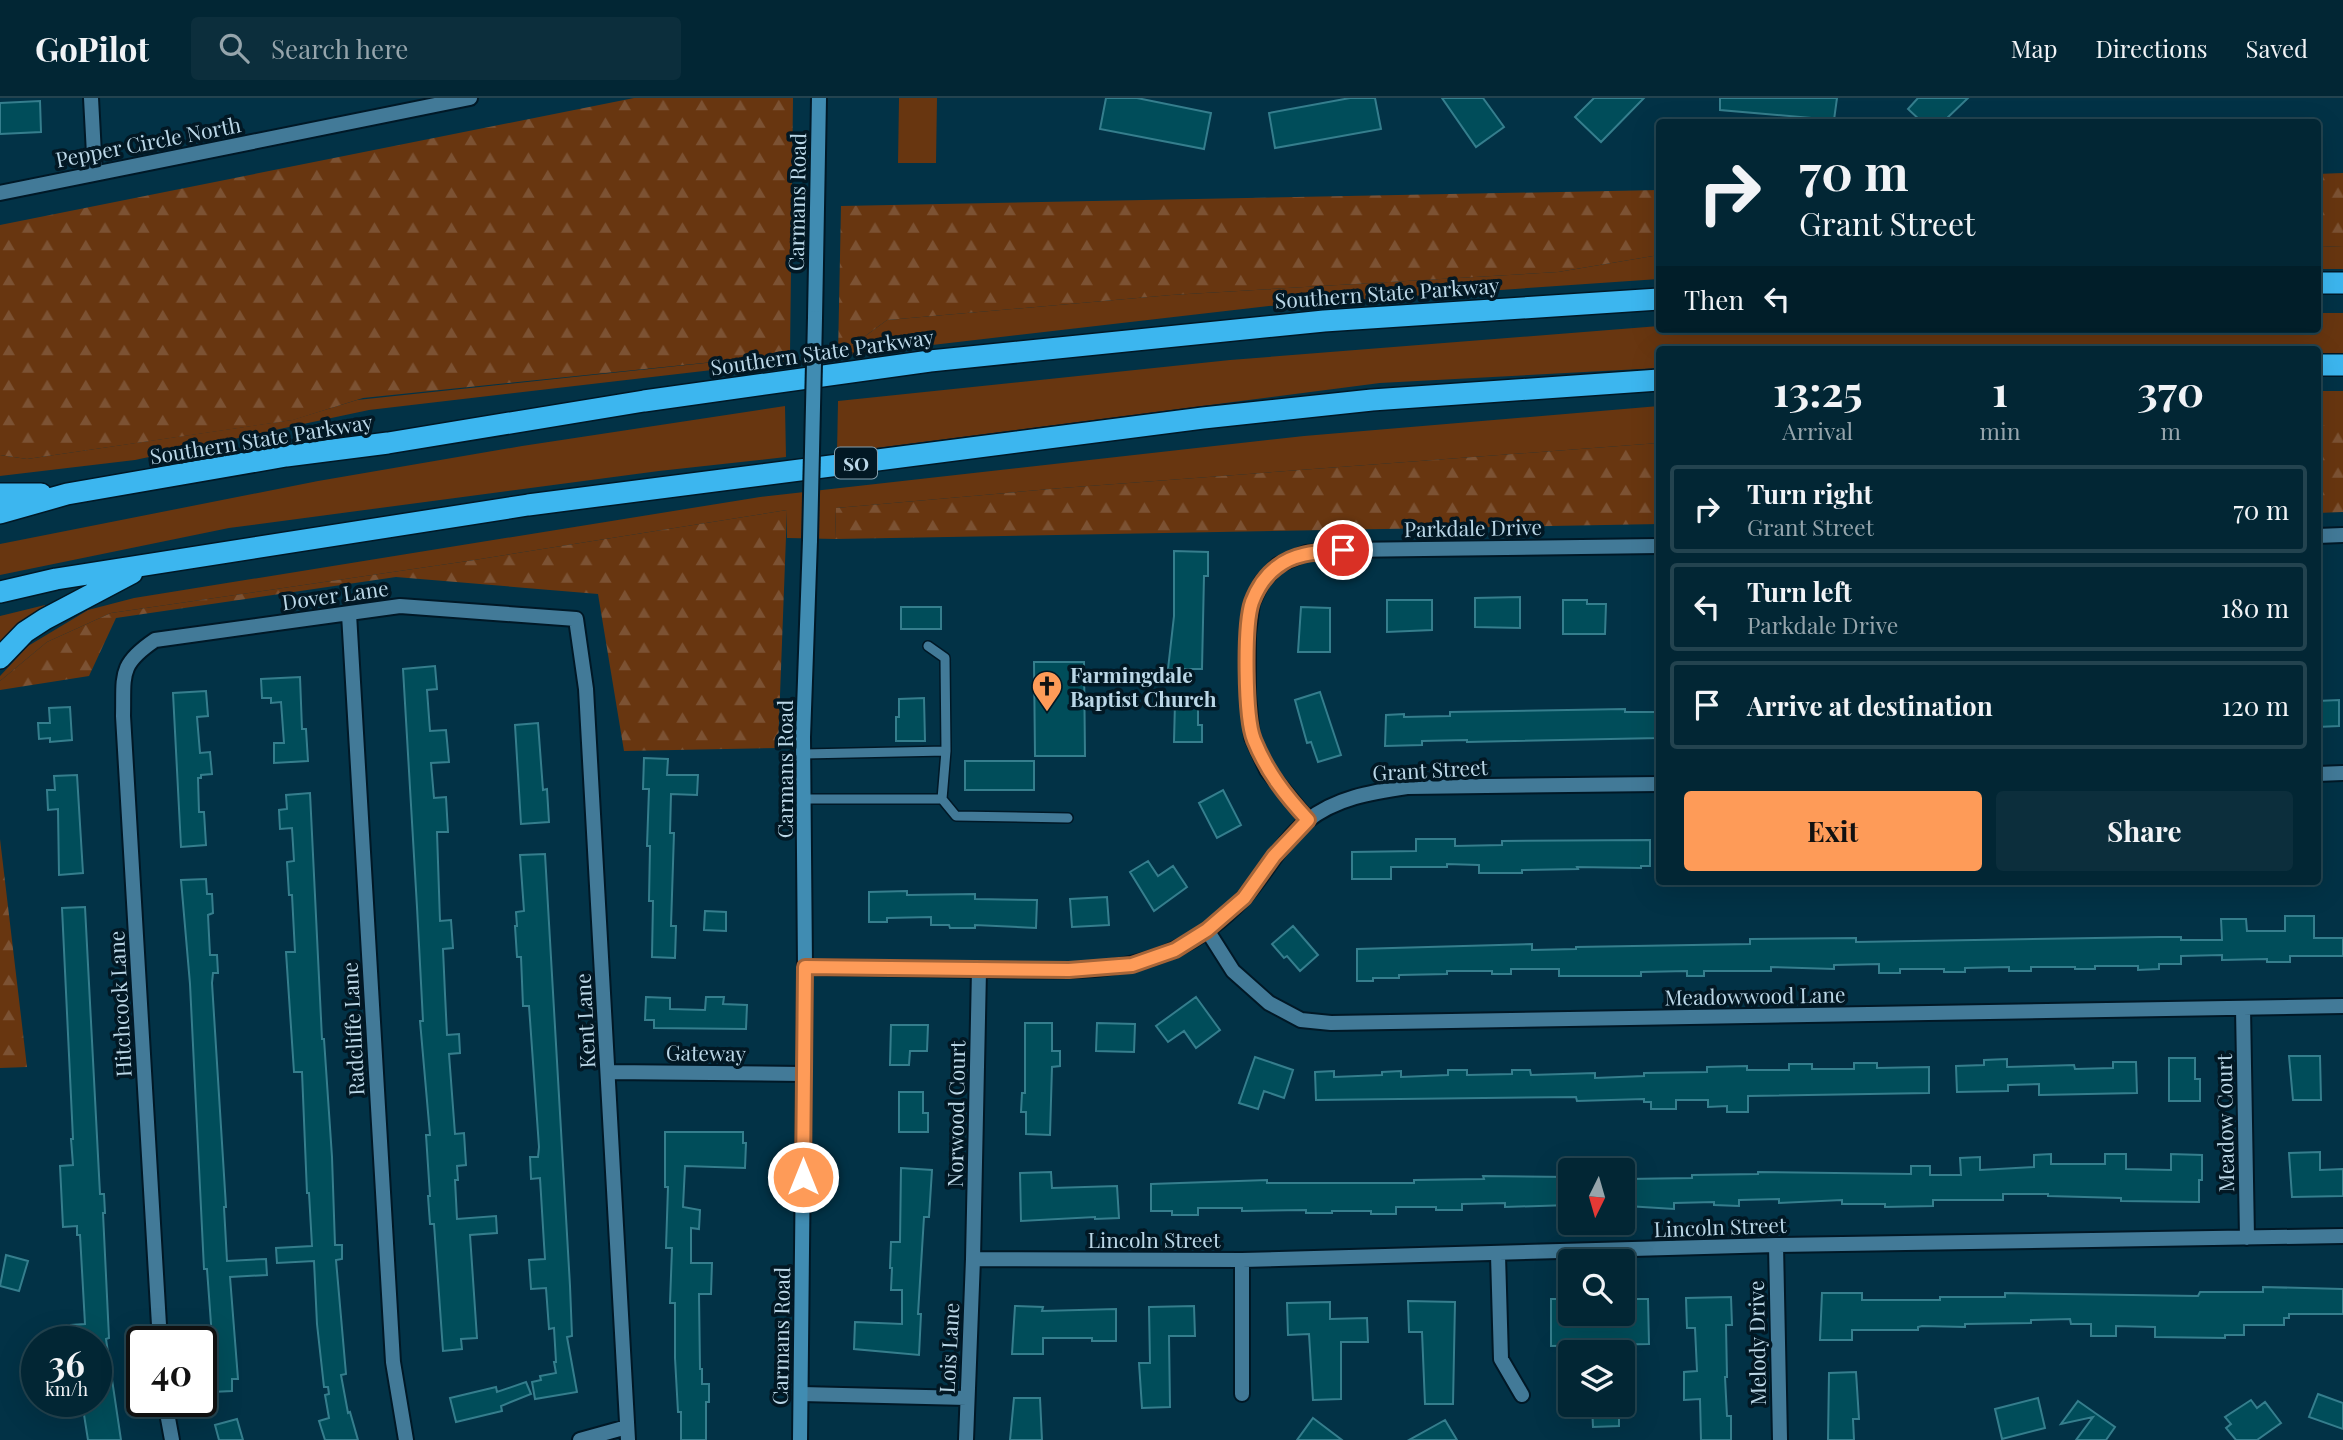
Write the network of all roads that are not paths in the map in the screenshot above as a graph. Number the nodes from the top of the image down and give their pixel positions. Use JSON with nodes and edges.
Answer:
{"nodes":[{"id":1,"x":91,"y":98,"type":"edge"},
{"id":2,"x":470,"y":98,"type":"edge"},
{"id":3,"x":819,"y":98,"type":"edge"},
{"id":4,"x":95,"y":173,"type":"junction"},
{"id":5,"x":0,"y":192,"type":"edge"},
{"id":6,"x":2321,"y":283,"type":"edge"},
{"id":7,"x":2343,"y":283,"type":"edge"},
{"id":8,"x":1656,"y":299,"type":"edge"},
{"id":9,"x":2321,"y":365,"type":"edge"},
{"id":10,"x":2343,"y":365,"type":"edge"},
{"id":11,"x":1656,"y":380,"type":"edge"},
{"id":12,"x":0,"y":494,"type":"edge"},
{"id":13,"x":67,"y":494,"type":"junction"},
{"id":14,"x":0,"y":513,"type":"edge"},
{"id":15,"x":2343,"y":535,"type":"edge"},
{"id":16,"x":2321,"y":536,"type":"edge"},
{"id":17,"x":1656,"y":546,"type":"edge"},
{"id":18,"x":146,"y":565,"type":"junction"},
{"id":19,"x":0,"y":592,"type":"edge"},
{"id":20,"x":349,"y":614,"type":"junction"},
{"id":21,"x":558,"y":618,"type":"joint"},
{"id":22,"x":928,"y":646,"type":"dead end"},
{"id":23,"x":0,"y":658,"type":"edge"},
{"id":24,"x":128,"y":665,"type":"joint"},
{"id":25,"x":946,"y":751,"type":"junction"},
{"id":26,"x":803,"y":754,"type":"junction"},
{"id":27,"x":2343,"y":773,"type":"edge"},
{"id":28,"x":2321,"y":774,"type":"edge"},
{"id":29,"x":1656,"y":784,"type":"edge"},
{"id":30,"x":804,"y":799,"type":"junction"},
{"id":31,"x":942,"y":799,"type":"junction"},
{"id":32,"x":1068,"y":818,"type":"dead end"},
{"id":33,"x":1308,"y":820,"type":"junction"},
{"id":34,"x":1207,"y":930,"type":"junction"},
{"id":35,"x":805,"y":967,"type":"junction"},
{"id":36,"x":979,"y":970,"type":"junction"},
{"id":37,"x":2343,"y":1006,"type":"edge"},
{"id":38,"x":2243,"y":1008,"type":"junction"},
{"id":39,"x":608,"y":1072,"type":"junction"},
{"id":40,"x":803,"y":1074,"type":"junction"},
{"id":41,"x":2343,"y":1236,"type":"edge"},
{"id":42,"x":2247,"y":1238,"type":"junction"},
{"id":43,"x":1776,"y":1245,"type":"junction"},
{"id":44,"x":1499,"y":1255,"type":"junction"},
{"id":45,"x":973,"y":1259,"type":"junction"},
{"id":46,"x":1242,"y":1260,"type":"junction"},
{"id":47,"x":159,"y":1326,"type":"edge"},
{"id":48,"x":801,"y":1394,"type":"junction"},
{"id":49,"x":1242,"y":1394,"type":"dead end"},
{"id":50,"x":1522,"y":1395,"type":"dead end"},
{"id":51,"x":967,"y":1398,"type":"junction"},
{"id":52,"x":168,"y":1417,"type":"edge"},
{"id":53,"x":628,"y":1434,"type":"edge"},
{"id":54,"x":172,"y":1440,"type":"edge"},
{"id":55,"x":407,"y":1440,"type":"edge"},
{"id":56,"x":580,"y":1440,"type":"edge"},
{"id":57,"x":800,"y":1440,"type":"edge"},
{"id":58,"x":966,"y":1440,"type":"edge"},
{"id":59,"x":1780,"y":1440,"type":"edge"}],
"edges":[{"from":1,"to":4,"type":"street"},
{"from":2,"to":4,"type":"street","name":"Pepper Circle North"},
{"from":3,"to":26,"type":"street","name":"Carmans Road","bridge":true},
{"from":4,"to":5,"type":"street","name":"Pepper Circle North"},
{"from":6,"to":7,"type":"highway"},
{"from":8,"to":13,"type":"highway","name":"Southern State Parkway"},
{"from":9,"to":10,"type":"highway"},
{"from":11,"to":18,"type":"highway","number":"SO"},
{"from":12,"to":13,"type":"highway"},
{"from":13,"to":14,"type":"highway","name":"Southern State Parkway"},
{"from":15,"to":16,"type":"street"},
{"from":17,"to":33,"type":"street","name":"Parkdale Drive"},
{"from":18,"to":19,"type":"highway","number":"SO"},
{"from":18,"to":23,"type":"highway"},
{"from":20,"to":21,"type":"street","name":"Dover Lane"},
{"from":20,"to":24,"type":"street","name":"Dover Lane"},
{"from":20,"to":55,"type":"street","name":"Radcliffe Lane"},
{"from":21,"to":39,"type":"street","name":"Kent Lane"},
{"from":22,"to":25,"type":"lane"},
{"from":24,"to":47,"type":"street","name":"Hitchcock Lane"},
{"from":25,"to":26,"type":"lane"},
{"from":25,"to":31,"type":"lane"},
{"from":26,"to":30,"type":"street","name":"Carmans Road"},
{"from":27,"to":28,"type":"street"},
{"from":29,"to":33,"type":"street","name":"Grant Street"},
{"from":30,"to":31,"type":"lane"},
{"from":30,"to":35,"type":"street","name":"Carmans Road"},
{"from":31,"to":32,"type":"lane"},
{"from":33,"to":34,"type":"street","name":"Grant Street"},
{"from":34,"to":36,"type":"street","name":"Grant Street"},
{"from":34,"to":38,"type":"street","name":"Meadowwood Lane"},
{"from":35,"to":36,"type":"street","name":"Grant Street"},
{"from":35,"to":40,"type":"street","name":"Carmans Road"},
{"from":36,"to":45,"type":"street","name":"Norwood Court"},
{"from":37,"to":38,"type":"street","name":"Meadowwood Lane"},
{"from":38,"to":42,"type":"street","name":"Meadow Court"},
{"from":39,"to":40,"type":"street","name":"Gateway"},
{"from":39,"to":53,"type":"street","name":"Kent Lane"},
{"from":40,"to":48,"type":"street","name":"Carmans Road"},
{"from":41,"to":42,"type":"street","name":"Lincoln Street"},
{"from":42,"to":43,"type":"street","name":"Lincoln Street"},
{"from":43,"to":44,"type":"street","name":"Lincoln Street"},
{"from":43,"to":59,"type":"street","name":"Melody Drive"},
{"from":44,"to":46,"type":"street","name":"Lincoln Street"},
{"from":44,"to":50,"type":"street"},
{"from":45,"to":46,"type":"street","name":"Lincoln Street"},
{"from":45,"to":51,"type":"street","name":"Lois Lane"},
{"from":46,"to":49,"type":"street"},
{"from":48,"to":51,"type":"street"},
{"from":48,"to":57,"type":"street","name":"Carmans Road"},
{"from":51,"to":58,"type":"street","name":"Lois Lane"},
{"from":52,"to":54,"type":"street"},
{"from":53,"to":56,"type":"street"}]}
